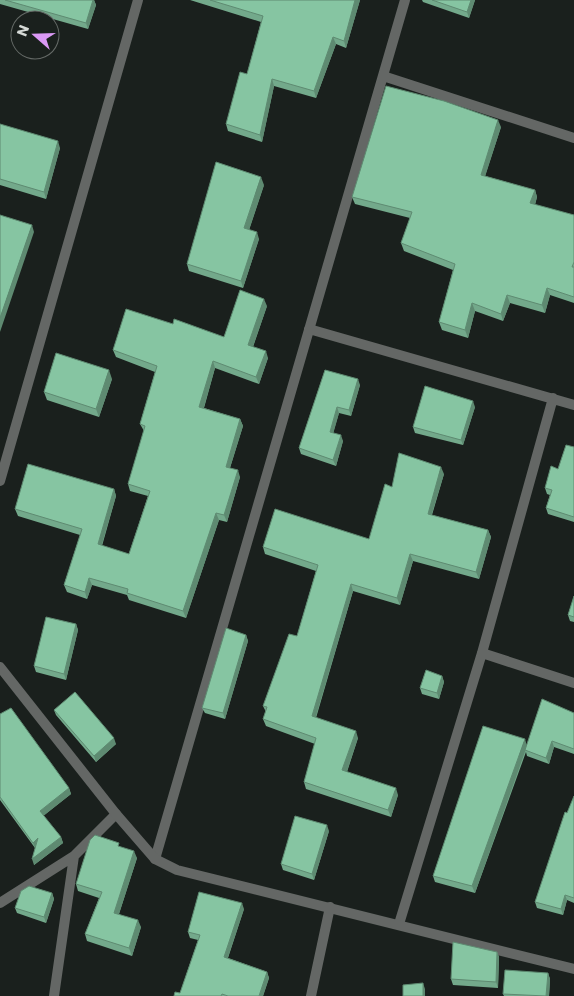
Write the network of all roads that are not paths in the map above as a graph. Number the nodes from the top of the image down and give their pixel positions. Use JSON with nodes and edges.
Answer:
{"nodes":[{"id":1,"x":138,"y":0,"type":"edge"},
{"id":2,"x":405,"y":0,"type":"edge"},
{"id":3,"x":383,"y":76,"type":"junction"},
{"id":4,"x":574,"y":138,"type":"edge"},
{"id":5,"x":309,"y":329,"type":"junction"},
{"id":6,"x":553,"y":398,"type":"junction"},
{"id":7,"x":574,"y":405,"type":"edge"},
{"id":8,"x":0,"y":481,"type":"edge"},
{"id":9,"x":482,"y":653,"type":"junction"},
{"id":10,"x":0,"y":667,"type":"edge"},
{"id":11,"x":574,"y":683,"type":"edge"},
{"id":12,"x":116,"y":814,"type":"junction"},
{"id":13,"x":74,"y":856,"type":"junction"},
{"id":14,"x":155,"y":859,"type":"junction"},
{"id":15,"x":0,"y":903,"type":"edge"},
{"id":16,"x":330,"y":907,"type":"junction"},
{"id":17,"x":399,"y":924,"type":"junction"},
{"id":18,"x":574,"y":969,"type":"edge"},
{"id":19,"x":54,"y":996,"type":"edge"},
{"id":20,"x":311,"y":996,"type":"edge"}],
"edges":[{"from":1,"to":8,"type":"street"},
{"from":2,"to":3,"type":"street"},
{"from":3,"to":4,"type":"street"},
{"from":3,"to":5,"type":"street"},
{"from":5,"to":6,"type":"street"},
{"from":5,"to":14,"type":"street"},
{"from":6,"to":7,"type":"street"},
{"from":6,"to":9,"type":"street"},
{"from":9,"to":11,"type":"street"},
{"from":9,"to":17,"type":"street"},
{"from":10,"to":12,"type":"street"},
{"from":12,"to":13,"type":"street"},
{"from":12,"to":14,"type":"street"},
{"from":13,"to":15,"type":"street"},
{"from":13,"to":19,"type":"street"},
{"from":14,"to":16,"type":"street"},
{"from":16,"to":17,"type":"street"},
{"from":16,"to":20,"type":"street"},
{"from":17,"to":18,"type":"street"}]}
